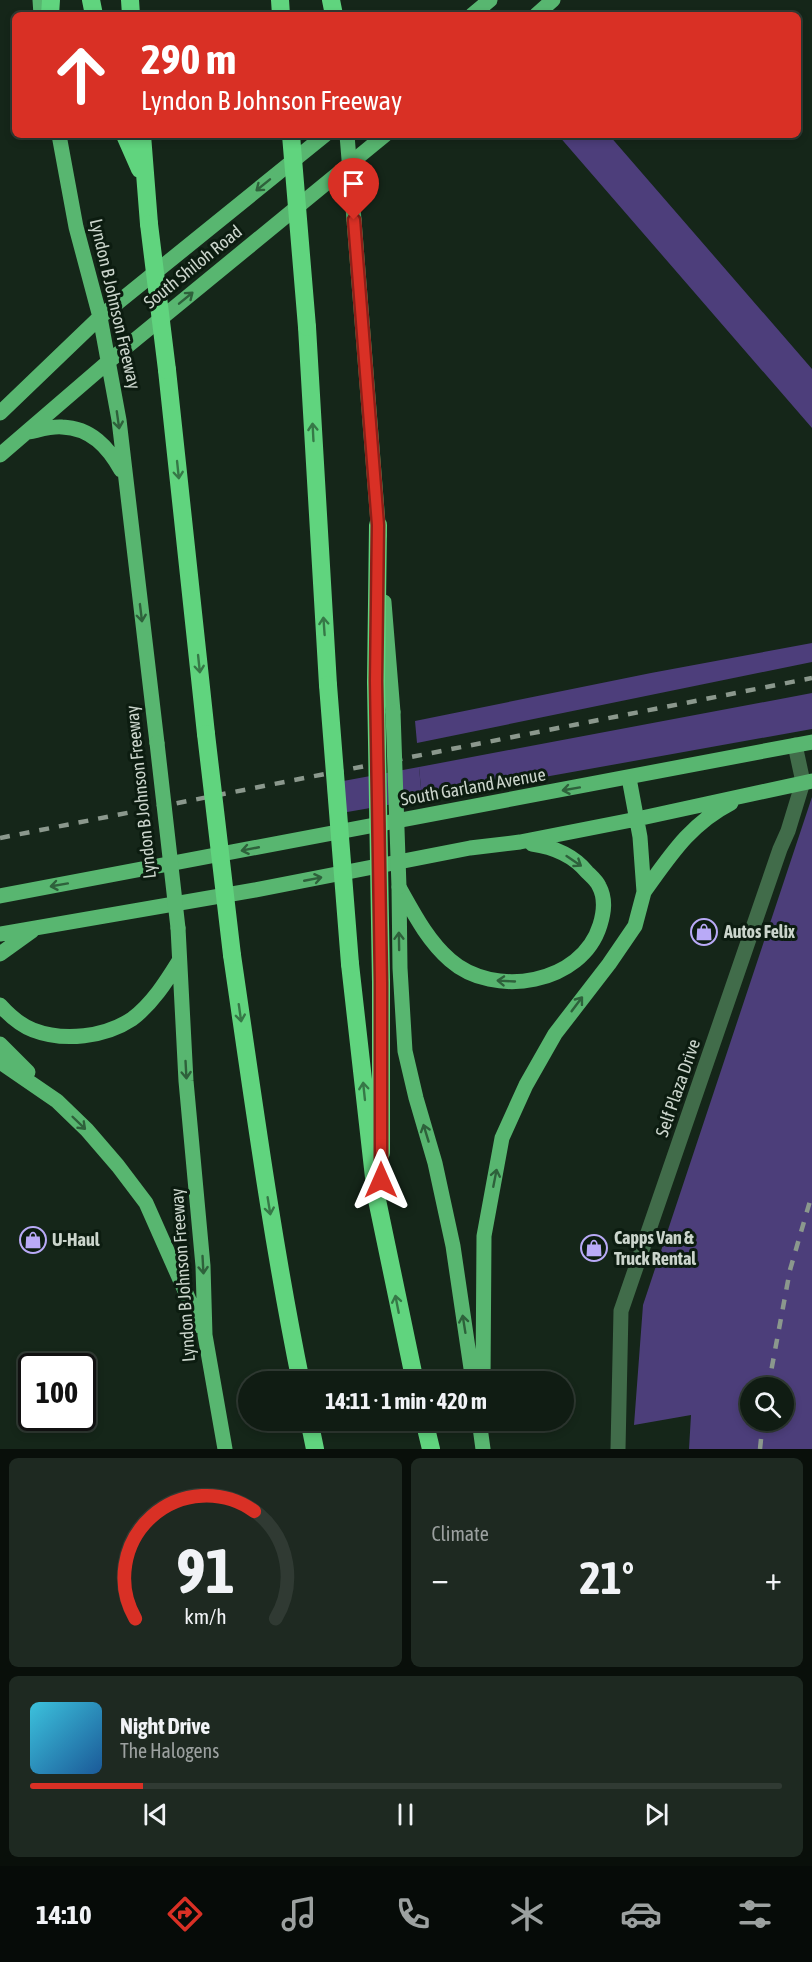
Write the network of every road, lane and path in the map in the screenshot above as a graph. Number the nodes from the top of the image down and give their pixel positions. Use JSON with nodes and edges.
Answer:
{"nodes":[{"id":1,"x":490,"y":0,"type":"edge"},
{"id":2,"x":553,"y":0,"type":"edge"},
{"id":3,"x":476,"y":12,"type":"edge"},
{"id":4,"x":539,"y":12,"type":"edge"},
{"id":5,"x":60,"y":138,"type":"edge"},
{"id":6,"x":126,"y":138,"type":"edge"},
{"id":7,"x":142,"y":138,"type":"edge"},
{"id":8,"x":291,"y":138,"type":"edge"},
{"id":9,"x":321,"y":138,"type":"edge"},
{"id":10,"x":347,"y":138,"type":"edge"},
{"id":11,"x":381,"y":138,"type":"edge"},
{"id":12,"x":146,"y":184,"type":"junction"},
{"id":13,"x":100,"y":317,"type":"junction"},
{"id":14,"x":108,"y":362,"type":"junction"},
{"id":15,"x":0,"y":412,"type":"edge"},
{"id":16,"x":26,"y":433,"type":"junction"},
{"id":17,"x":0,"y":455,"type":"edge"},
{"id":18,"x":125,"y":475,"type":"junction"},
{"id":19,"x":378,"y":525,"type":"junction"},
{"id":20,"x":812,"y":742,"type":"edge"},
{"id":21,"x":795,"y":745,"type":"junction"},
{"id":22,"x":628,"y":778,"type":"junction"},
{"id":23,"x":807,"y":782,"type":"edge"},
{"id":24,"x":749,"y":794,"type":"junction"},
{"id":25,"x":637,"y":819,"type":"junction"},
{"id":26,"x":520,"y":842,"type":"junction"},
{"id":27,"x":399,"y":886,"type":"junction"},
{"id":28,"x":644,"y":892,"type":"junction"},
{"id":29,"x":0,"y":896,"type":"edge"},
{"id":30,"x":34,"y":929,"type":"junction"},
{"id":31,"x":0,"y":934,"type":"edge"},
{"id":32,"x":0,"y":954,"type":"edge"},
{"id":33,"x":179,"y":961,"type":"junction"},
{"id":34,"x":0,"y":1005,"type":"edge"},
{"id":35,"x":0,"y":1044,"type":"edge"},
{"id":36,"x":0,"y":1062,"type":"edge"},
{"id":37,"x":57,"y":1101,"type":"junction"},
{"id":38,"x":381,"y":1223,"type":"junction"},
{"id":39,"x":205,"y":1335,"type":"junction"},
{"id":40,"x":299,"y":1371,"type":"edge"},
{"id":41,"x":413,"y":1371,"type":"edge"},
{"id":42,"x":471,"y":1371,"type":"edge"},
{"id":43,"x":483,"y":1371,"type":"edge"},
{"id":44,"x":311,"y":1431,"type":"edge"},
{"id":45,"x":427,"y":1431,"type":"edge"},
{"id":46,"x":481,"y":1431,"type":"edge"},
{"id":47,"x":484,"y":1431,"type":"edge"},
{"id":48,"x":225,"y":1449,"type":"edge"},
{"id":49,"x":315,"y":1449,"type":"edge"},
{"id":50,"x":431,"y":1449,"type":"edge"},
{"id":51,"x":484,"y":1449,"type":"edge"},
{"id":52,"x":618,"y":1449,"type":"edge"}],
"edges":[{"from":1,"to":3,"type":"main road"},
{"from":2,"to":4,"type":"main road"},
{"from":5,"to":13,"type":"main road","name":"Lyndon B Johnson Freeway"},
{"from":6,"to":12,"type":"highway"},
{"from":7,"to":12,"type":"highway","name":"Lyndon B Johnson Freeway"},
{"from":38,"to":8,"type":"highway","one_way":true,"bridge":true},
{"from":9,"to":13,"type":"main road","name":"South Shiloh Road","one_way":true},
{"from":10,"to":19,"type":"main road","bridge":true},
{"from":14,"to":11,"type":"main road","name":"South Shiloh Road","one_way":true},
{"from":12,"to":40,"type":"highway","name":"Lyndon B Johnson Freeway","one_way":true,"bridge":true},
{"from":13,"to":14,"type":"main road","name":"Lyndon B Johnson Freeway"},
{"from":13,"to":15,"type":"main road","name":"South Shiloh Road"},
{"from":14,"to":16,"type":"main road","name":"South Shiloh Road"},
{"from":14,"to":18,"type":"main road","name":"Lyndon B Johnson Freeway","one_way":true},
{"from":16,"to":17,"type":"main road","name":"South Shiloh Road"},
{"from":16,"to":18,"type":"main road"},
{"from":18,"to":33,"type":"main road","name":"Lyndon B Johnson Freeway","one_way":true,"bridge":true},
{"from":19,"to":27,"type":"main road","bridge":true},
{"from":19,"to":38,"type":"highway","bridge":true},
{"from":20,"to":21,"type":"main road","name":"South Garland Avenue"},
{"from":21,"to":22,"type":"main road","name":"South Garland Avenue"},
{"from":21,"to":23,"type":"street","name":"Self Plaza Drive"},
{"from":22,"to":25,"type":"main road"},
{"from":22,"to":29,"type":"main road","name":"South Garland Avenue","one_way":true},
{"from":23,"to":24,"type":"main road"},
{"from":23,"to":52,"type":"street","name":"Self Plaza Drive"},
{"from":24,"to":25,"type":"main road"},
{"from":24,"to":28,"type":"main road"},
{"from":25,"to":26,"type":"main road"},
{"from":25,"to":28,"type":"main road"},
{"from":26,"to":27,"type":"main road","one_way":true},
{"from":30,"to":26,"type":"main road","one_way":true},
{"from":42,"to":27,"type":"main road","one_way":true},
{"from":43,"to":28,"type":"main road","one_way":true},
{"from":30,"to":31,"type":"main road"},
{"from":30,"to":32,"type":"main road"},
{"from":33,"to":34,"type":"main road"},
{"from":33,"to":39,"type":"main road","name":"Lyndon B Johnson Freeway","one_way":true},
{"from":35,"to":37,"type":"main road"},
{"from":36,"to":37,"type":"main road"},
{"from":37,"to":39,"type":"main road","one_way":true},
{"from":41,"to":38,"type":"highway","one_way":true},
{"from":39,"to":48,"type":"main road","name":"Lyndon B Johnson Freeway"},
{"from":44,"to":49,"type":"highway"},
{"from":45,"to":50,"type":"highway"},
{"from":46,"to":51,"type":"main road"},
{"from":47,"to":51,"type":"main road"}]}
